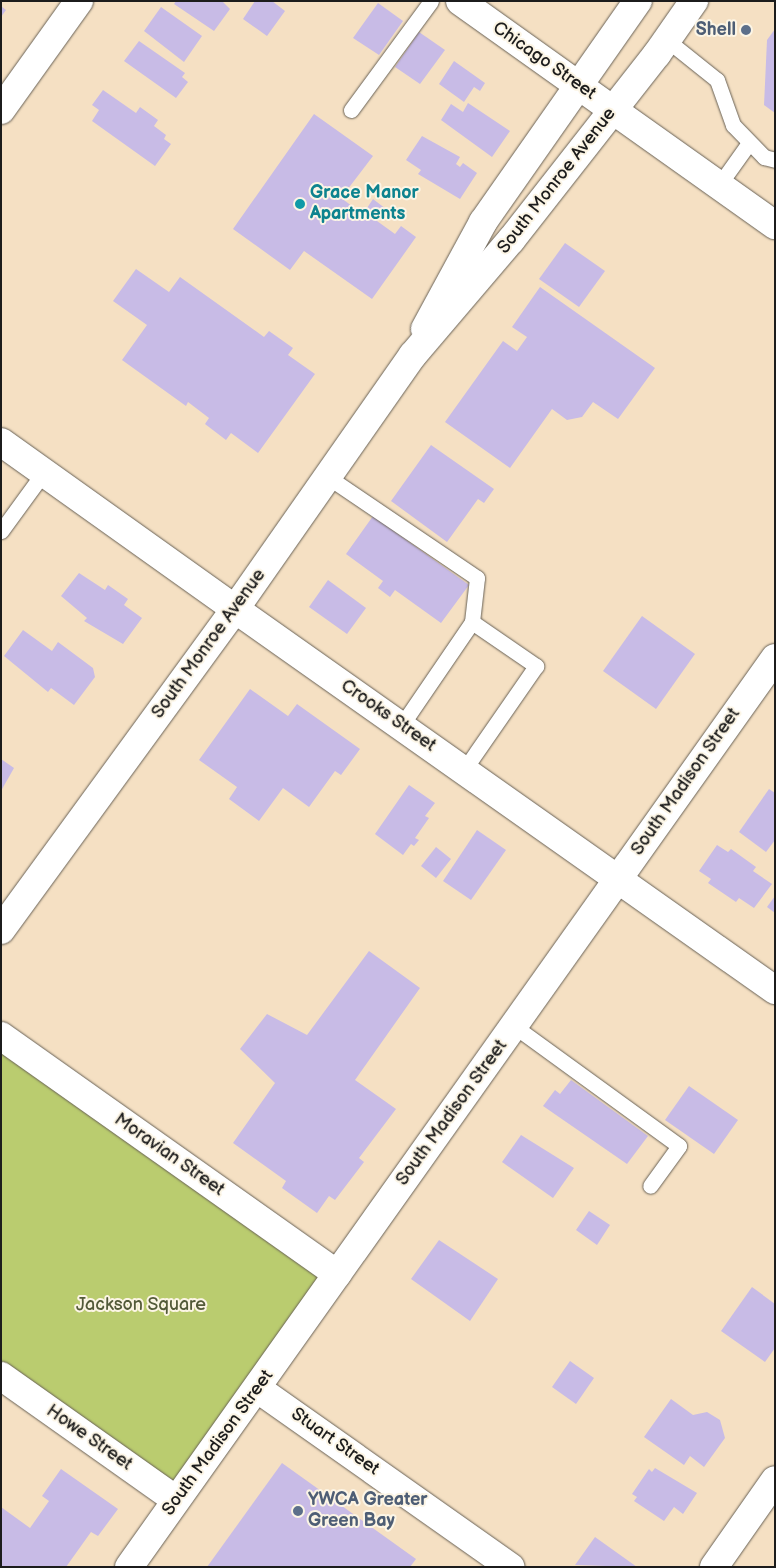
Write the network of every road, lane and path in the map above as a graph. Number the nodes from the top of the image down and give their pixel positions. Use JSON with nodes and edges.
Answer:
{"nodes":[{"id":1,"x":79,"y":1,"type":"edge"},
{"id":2,"x":431,"y":1,"type":"edge"},
{"id":3,"x":460,"y":1,"type":"edge"},
{"id":4,"x":638,"y":1,"type":"edge"},
{"id":5,"x":694,"y":1,"type":"edge"},
{"id":6,"x":666,"y":40,"type":"junction"},
{"id":7,"x":577,"y":85,"type":"junction"},
{"id":8,"x":1,"y":110,"type":"edge"},
{"id":9,"x":351,"y":110,"type":"dead end"},
{"id":10,"x":613,"y":110,"type":"junction"},
{"id":11,"x":749,"y":143,"type":"junction"},
{"id":12,"x":775,"y":160,"type":"edge"},
{"id":13,"x":719,"y":185,"type":"junction"},
{"id":14,"x":775,"y":225,"type":"edge"},
{"id":15,"x":413,"y":355,"type":"junction"},
{"id":16,"x":1,"y":442,"type":"edge"},
{"id":17,"x":44,"y":472,"type":"junction"},
{"id":18,"x":328,"y":477,"type":"junction"},
{"id":19,"x":1,"y":531,"type":"edge"},
{"id":20,"x":235,"y":609,"type":"junction"},
{"id":21,"x":472,"y":622,"type":"junction"},
{"id":22,"x":775,"y":658,"type":"edge"},
{"id":23,"x":767,"y":685,"type":"edge"},
{"id":24,"x":401,"y":726,"type":"junction"},
{"id":25,"x":464,"y":770,"type":"junction"},
{"id":26,"x":618,"y":878,"type":"junction"},
{"id":27,"x":1,"y":930,"type":"edge"},
{"id":28,"x":775,"y":990,"type":"edge"},
{"id":29,"x":514,"y":1026,"type":"junction"},
{"id":30,"x":1,"y":1036,"type":"edge"},
{"id":31,"x":650,"y":1186,"type":"dead end"},
{"id":32,"x":337,"y":1274,"type":"junction"},
{"id":33,"x":1,"y":1376,"type":"edge"},
{"id":34,"x":258,"y":1389,"type":"junction"},
{"id":35,"x":775,"y":1480,"type":"edge"},
{"id":36,"x":176,"y":1500,"type":"junction"},
{"id":37,"x":129,"y":1567,"type":"edge"},
{"id":38,"x":510,"y":1567,"type":"edge"},
{"id":39,"x":714,"y":1567,"type":"edge"}],
"edges":[{"from":1,"to":8,"type":"main road"},
{"from":2,"to":9,"type":"lane"},
{"from":3,"to":7,"type":"main road","name":"Chicago Street"},
{"from":4,"to":7,"type":"main road","name":"South Monroe Avenue"},
{"from":5,"to":6,"type":"main road","name":"South Monroe Avenue"},
{"from":6,"to":10,"type":"main road","name":"South Monroe Avenue"},
{"from":6,"to":11,"type":"lane"},
{"from":7,"to":10,"type":"main road","name":"Chicago Street"},
{"from":7,"to":15,"type":"main road","name":"South Monroe Avenue"},
{"from":10,"to":13,"type":"main road","name":"Chicago Street"},
{"from":10,"to":15,"type":"main road","name":"South Monroe Avenue"},
{"from":11,"to":12,"type":"lane"},
{"from":11,"to":13,"type":"lane"},
{"from":13,"to":14,"type":"main road","name":"Chicago Street"},
{"from":15,"to":18,"type":"main road","name":"South Monroe Avenue"},
{"from":16,"to":17,"type":"main road","name":"Crooks Street"},
{"from":17,"to":19,"type":"lane"},
{"from":17,"to":20,"type":"main road","name":"Crooks Street"},
{"from":18,"to":20,"type":"main road","name":"South Monroe Avenue"},
{"from":18,"to":21,"type":"lane"},
{"from":20,"to":24,"type":"main road","name":"Crooks Street"},
{"from":20,"to":27,"type":"main road","name":"South Monroe Avenue"},
{"from":21,"to":24,"type":"lane"},
{"from":21,"to":25,"type":"lane"},
{"from":22,"to":23,"type":"main road","name":"South Madison Street"},
{"from":23,"to":26,"type":"main road","name":"South Madison Street"},
{"from":24,"to":25,"type":"main road","name":"Crooks Street"},
{"from":25,"to":26,"type":"main road","name":"Crooks Street"},
{"from":26,"to":28,"type":"main road","name":"Crooks Street"},
{"from":26,"to":29,"type":"main road","name":"South Madison Street"},
{"from":29,"to":31,"type":"lane"},
{"from":29,"to":32,"type":"main road","name":"South Madison Street"},
{"from":30,"to":32,"type":"main road","name":"Moravian Street"},
{"from":32,"to":34,"type":"main road","name":"South Madison Street"},
{"from":33,"to":36,"type":"main road","name":"Howe Street"},
{"from":34,"to":36,"type":"main road","name":"South Madison Street"},
{"from":34,"to":38,"type":"main road","name":"Stuart Street"},
{"from":35,"to":39,"type":"main road"},
{"from":36,"to":37,"type":"main road","name":"South Madison Street"}]}
